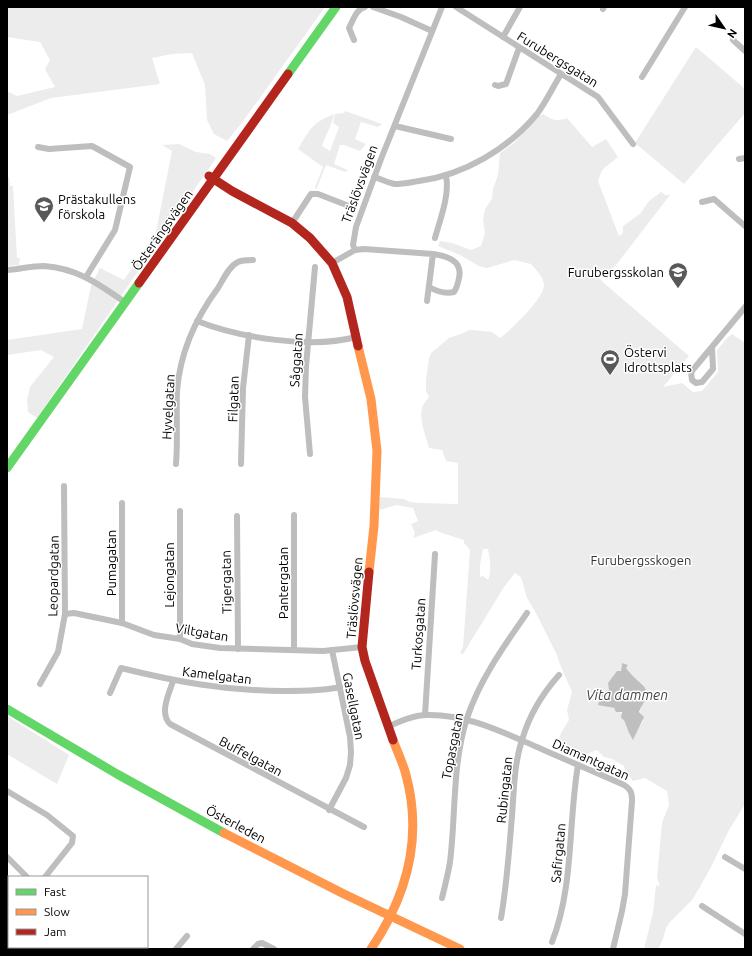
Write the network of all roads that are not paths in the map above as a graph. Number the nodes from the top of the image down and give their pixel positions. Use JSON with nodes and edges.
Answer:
{"nodes":[{"id":1,"x":332,"y":7,"type":"edge"},
{"id":2,"x":336,"y":7,"type":"edge"},
{"id":3,"x":365,"y":7,"type":"edge"},
{"id":4,"x":373,"y":7,"type":"edge"},
{"id":5,"x":442,"y":7,"type":"edge"},
{"id":6,"x":456,"y":7,"type":"edge"},
{"id":7,"x":520,"y":7,"type":"edge"},
{"id":8,"x":685,"y":7,"type":"edge"},
{"id":9,"x":432,"y":31,"type":"junction"},
{"id":10,"x":503,"y":37,"type":"junction"},
{"id":11,"x":354,"y":40,"type":"dead end"},
{"id":12,"x":733,"y":40,"type":"dead end"},
{"id":13,"x":520,"y":48,"type":"junction"},
{"id":14,"x":745,"y":51,"type":"edge"},
{"id":15,"x":561,"y":74,"type":"junction"},
{"id":16,"x":642,"y":77,"type":"dead end"},
{"id":17,"x":495,"y":85,"type":"dead end"},
{"id":18,"x":395,"y":126,"type":"junction"},
{"id":19,"x":451,"y":139,"type":"dead end"},
{"id":20,"x":633,"y":144,"type":"dead end"},
{"id":21,"x":38,"y":147,"type":"dead end"},
{"id":22,"x":446,"y":176,"type":"junction"},
{"id":23,"x":374,"y":177,"type":"junction"},
{"id":24,"x":212,"y":178,"type":"junction"},
{"id":25,"x":702,"y":202,"type":"dead end"},
{"id":26,"x":349,"y":206,"type":"dead end"},
{"id":27,"x":292,"y":223,"type":"junction"},
{"id":28,"x":745,"y":226,"type":"edge"},
{"id":29,"x":436,"y":238,"type":"dead end"},
{"id":30,"x":355,"y":250,"type":"junction"},
{"id":31,"x":433,"y":254,"type":"junction"},
{"id":32,"x":253,"y":260,"type":"dead end"},
{"id":33,"x":332,"y":263,"type":"junction"},
{"id":34,"x":315,"y":267,"type":"dead end"},
{"id":35,"x":7,"y":270,"type":"edge"},
{"id":36,"x":86,"y":277,"type":"junction"},
{"id":37,"x":429,"y":287,"type":"junction"},
{"id":38,"x":427,"y":301,"type":"dead end"},
{"id":39,"x":124,"y":302,"type":"junction"},
{"id":40,"x":745,"y":307,"type":"edge"},
{"id":41,"x":197,"y":321,"type":"junction"},
{"id":42,"x":249,"y":335,"type":"junction"},
{"id":43,"x":356,"y":337,"type":"junction"},
{"id":44,"x":308,"y":342,"type":"junction"},
{"id":45,"x":712,"y":347,"type":"junction"},
{"id":46,"x":310,"y":454,"type":"dead end"},
{"id":47,"x":7,"y":463,"type":"edge"},
{"id":48,"x":176,"y":464,"type":"dead end"},
{"id":49,"x":242,"y":464,"type":"dead end"},
{"id":50,"x":7,"y":468,"type":"edge"},
{"id":51,"x":64,"y":486,"type":"dead end"},
{"id":52,"x":122,"y":503,"type":"dead end"},
{"id":53,"x":180,"y":511,"type":"dead end"},
{"id":54,"x":294,"y":515,"type":"dead end"},
{"id":55,"x":237,"y":516,"type":"dead end"},
{"id":56,"x":435,"y":554,"type":"dead end"},
{"id":57,"x":527,"y":613,"type":"dead end"},
{"id":58,"x":65,"y":614,"type":"junction"},
{"id":59,"x":122,"y":623,"type":"junction"},
{"id":60,"x":180,"y":638,"type":"junction"},
{"id":61,"x":362,"y":647,"type":"junction"},
{"id":62,"x":238,"y":649,"type":"junction"},
{"id":63,"x":294,"y":650,"type":"junction"},
{"id":64,"x":332,"y":650,"type":"junction"},
{"id":65,"x":559,"y":675,"type":"dead end"},
{"id":66,"x":173,"y":680,"type":"junction"},
{"id":67,"x":40,"y":684,"type":"dead end"},
{"id":68,"x":340,"y":687,"type":"junction"},
{"id":69,"x":110,"y":693,"type":"dead end"},
{"id":70,"x":7,"y":710,"type":"edge"},
{"id":71,"x":424,"y":715,"type":"junction"},
{"id":72,"x":467,"y":719,"type":"junction"},
{"id":73,"x":389,"y":726,"type":"junction"},
{"id":74,"x":522,"y":741,"type":"junction"},
{"id":75,"x":578,"y":765,"type":"junction"},
{"id":76,"x":7,"y":791,"type":"edge"},
{"id":77,"x":329,"y":810,"type":"junction"},
{"id":78,"x":364,"y":827,"type":"dead end"},
{"id":79,"x":7,"y":857,"type":"edge"},
{"id":80,"x":725,"y":857,"type":"dead end"},
{"id":81,"x":745,"y":870,"type":"edge"},
{"id":82,"x":26,"y":876,"type":"edge"},
{"id":83,"x":46,"y":876,"type":"edge"},
{"id":84,"x":442,"y":898,"type":"dead end"},
{"id":85,"x":702,"y":906,"type":"dead end"},
{"id":86,"x":391,"y":918,"type":"junction"},
{"id":87,"x":501,"y":918,"type":"dead end"},
{"id":88,"x":745,"y":934,"type":"edge"},
{"id":89,"x":187,"y":936,"type":"dead end"},
{"id":90,"x":552,"y":942,"type":"dead end"},
{"id":91,"x":176,"y":949,"type":"edge"},
{"id":92,"x":253,"y":949,"type":"edge"},
{"id":93,"x":274,"y":949,"type":"edge"},
{"id":94,"x":371,"y":949,"type":"edge"},
{"id":95,"x":460,"y":949,"type":"edge"},
{"id":96,"x":613,"y":949,"type":"edge"}],
"edges":[{"from":1,"to":24,"type":"street","name":"Österängsvägen"},
{"from":2,"to":24,"type":"street","name":"Österängsvägen"},
{"from":3,"to":11,"type":"street"},
{"from":4,"to":9,"type":"street"},
{"from":5,"to":9,"type":"street","name":"Träslövsvägen"},
{"from":6,"to":10,"type":"street","name":"Furubergsgatan"},
{"from":7,"to":10,"type":"street"},
{"from":8,"to":16,"type":"street"},
{"from":9,"to":18,"type":"street","name":"Träslövsvägen"},
{"from":10,"to":13,"type":"street","name":"Furubergsgatan"},
{"from":12,"to":14,"type":"street"},
{"from":13,"to":15,"type":"street","name":"Furubergsgatan"},
{"from":13,"to":17,"type":"street"},
{"from":15,"to":20,"type":"street","name":"Furubergsgatan"},
{"from":15,"to":22,"type":"street"},
{"from":18,"to":19,"type":"street"},
{"from":18,"to":23,"type":"street","name":"Träslövsvägen"},
{"from":21,"to":36,"type":"street"},
{"from":22,"to":23,"type":"street"},
{"from":22,"to":29,"type":"street"},
{"from":23,"to":30,"type":"street","name":"Träslövsvägen"},
{"from":24,"to":27,"type":"street","name":"Träslövsvägen"},
{"from":24,"to":39,"type":"street","name":"Österängsvägen"},
{"from":25,"to":28,"type":"street"},
{"from":26,"to":27,"type":"street","name":"Träslövsvägen"},
{"from":27,"to":33,"type":"street","name":"Träslövsvägen"},
{"from":30,"to":31,"type":"street"},
{"from":30,"to":33,"type":"street"},
{"from":31,"to":37,"type":"street"},
{"from":31,"to":37,"type":"street"},
{"from":32,"to":41,"type":"street","name":"Hyvelgatan"},
{"from":33,"to":43,"type":"street","name":"Träslövsvägen"},
{"from":34,"to":44,"type":"street","name":"Såggatan"},
{"from":35,"to":36,"type":"street"},
{"from":36,"to":39,"type":"street"},
{"from":37,"to":38,"type":"street"},
{"from":39,"to":47,"type":"street","name":"Österängsvägen"},
{"from":39,"to":50,"type":"street","name":"Österängsvägen"},
{"from":40,"to":45,"type":"street"},
{"from":41,"to":42,"type":"street"},
{"from":41,"to":48,"type":"street","name":"Hyvelgatan"},
{"from":42,"to":44,"type":"street"},
{"from":42,"to":49,"type":"street","name":"Filgatan"},
{"from":43,"to":44,"type":"street"},
{"from":43,"to":61,"type":"street","name":"Träslövsvägen"},
{"from":44,"to":46,"type":"street","name":"Såggatan"},
{"from":45,"to":45,"type":"street"},
{"from":51,"to":58,"type":"street","name":"Leopardgatan"},
{"from":52,"to":59,"type":"street","name":"Pumagatan"},
{"from":53,"to":60,"type":"street","name":"Lejongatan"},
{"from":54,"to":63,"type":"street","name":"Pantergatan"},
{"from":55,"to":62,"type":"street","name":"Tigergatan"},
{"from":56,"to":71,"type":"street","name":"Turkosgatan"},
{"from":57,"to":72,"type":"street","name":"Topasgatan"},
{"from":58,"to":59,"type":"street","name":"Viltgatan"},
{"from":58,"to":67,"type":"street","name":"Leopardgatan"},
{"from":59,"to":60,"type":"street","name":"Viltgatan"},
{"from":60,"to":62,"type":"street","name":"Viltgatan"},
{"from":61,"to":64,"type":"street","name":"Viltgatan"},
{"from":61,"to":73,"type":"street","name":"Träslövsvägen"},
{"from":62,"to":63,"type":"street","name":"Viltgatan"},
{"from":63,"to":64,"type":"street","name":"Viltgatan"},
{"from":64,"to":68,"type":"street","name":"Gasellgatan"},
{"from":65,"to":74,"type":"street","name":"Rubingatan"},
{"from":66,"to":68,"type":"street","name":"Kamelgatan"},
{"from":66,"to":69,"type":"street","name":"Kamelgatan"},
{"from":66,"to":77,"type":"street","name":"Buffelgatan"},
{"from":68,"to":77,"type":"street","name":"Gasellgatan"},
{"from":70,"to":86,"type":"street","name":"Österleden"},
{"from":71,"to":72,"type":"street","name":"Diamantgatan"},
{"from":71,"to":73,"type":"street","name":"Diamantgatan"},
{"from":72,"to":74,"type":"street","name":"Diamantgatan"},
{"from":72,"to":84,"type":"street","name":"Topasgatan"},
{"from":73,"to":86,"type":"street","name":"Träslövsvägen"},
{"from":74,"to":75,"type":"street","name":"Diamantgatan"},
{"from":74,"to":87,"type":"street","name":"Rubingatan"},
{"from":75,"to":90,"type":"street","name":"Safirgatan"},
{"from":75,"to":96,"type":"street","name":"Diamantgatan"},
{"from":76,"to":83,"type":"street"},
{"from":77,"to":78,"type":"street","name":"Buffelgatan"},
{"from":79,"to":82,"type":"street"},
{"from":80,"to":81,"type":"street"},
{"from":85,"to":88,"type":"street"},
{"from":86,"to":94,"type":"street","name":"Träslövsvägen"},
{"from":86,"to":95,"type":"street","name":"Österleden"},
{"from":89,"to":91,"type":"street"},
{"from":92,"to":93,"type":"street"}]}
